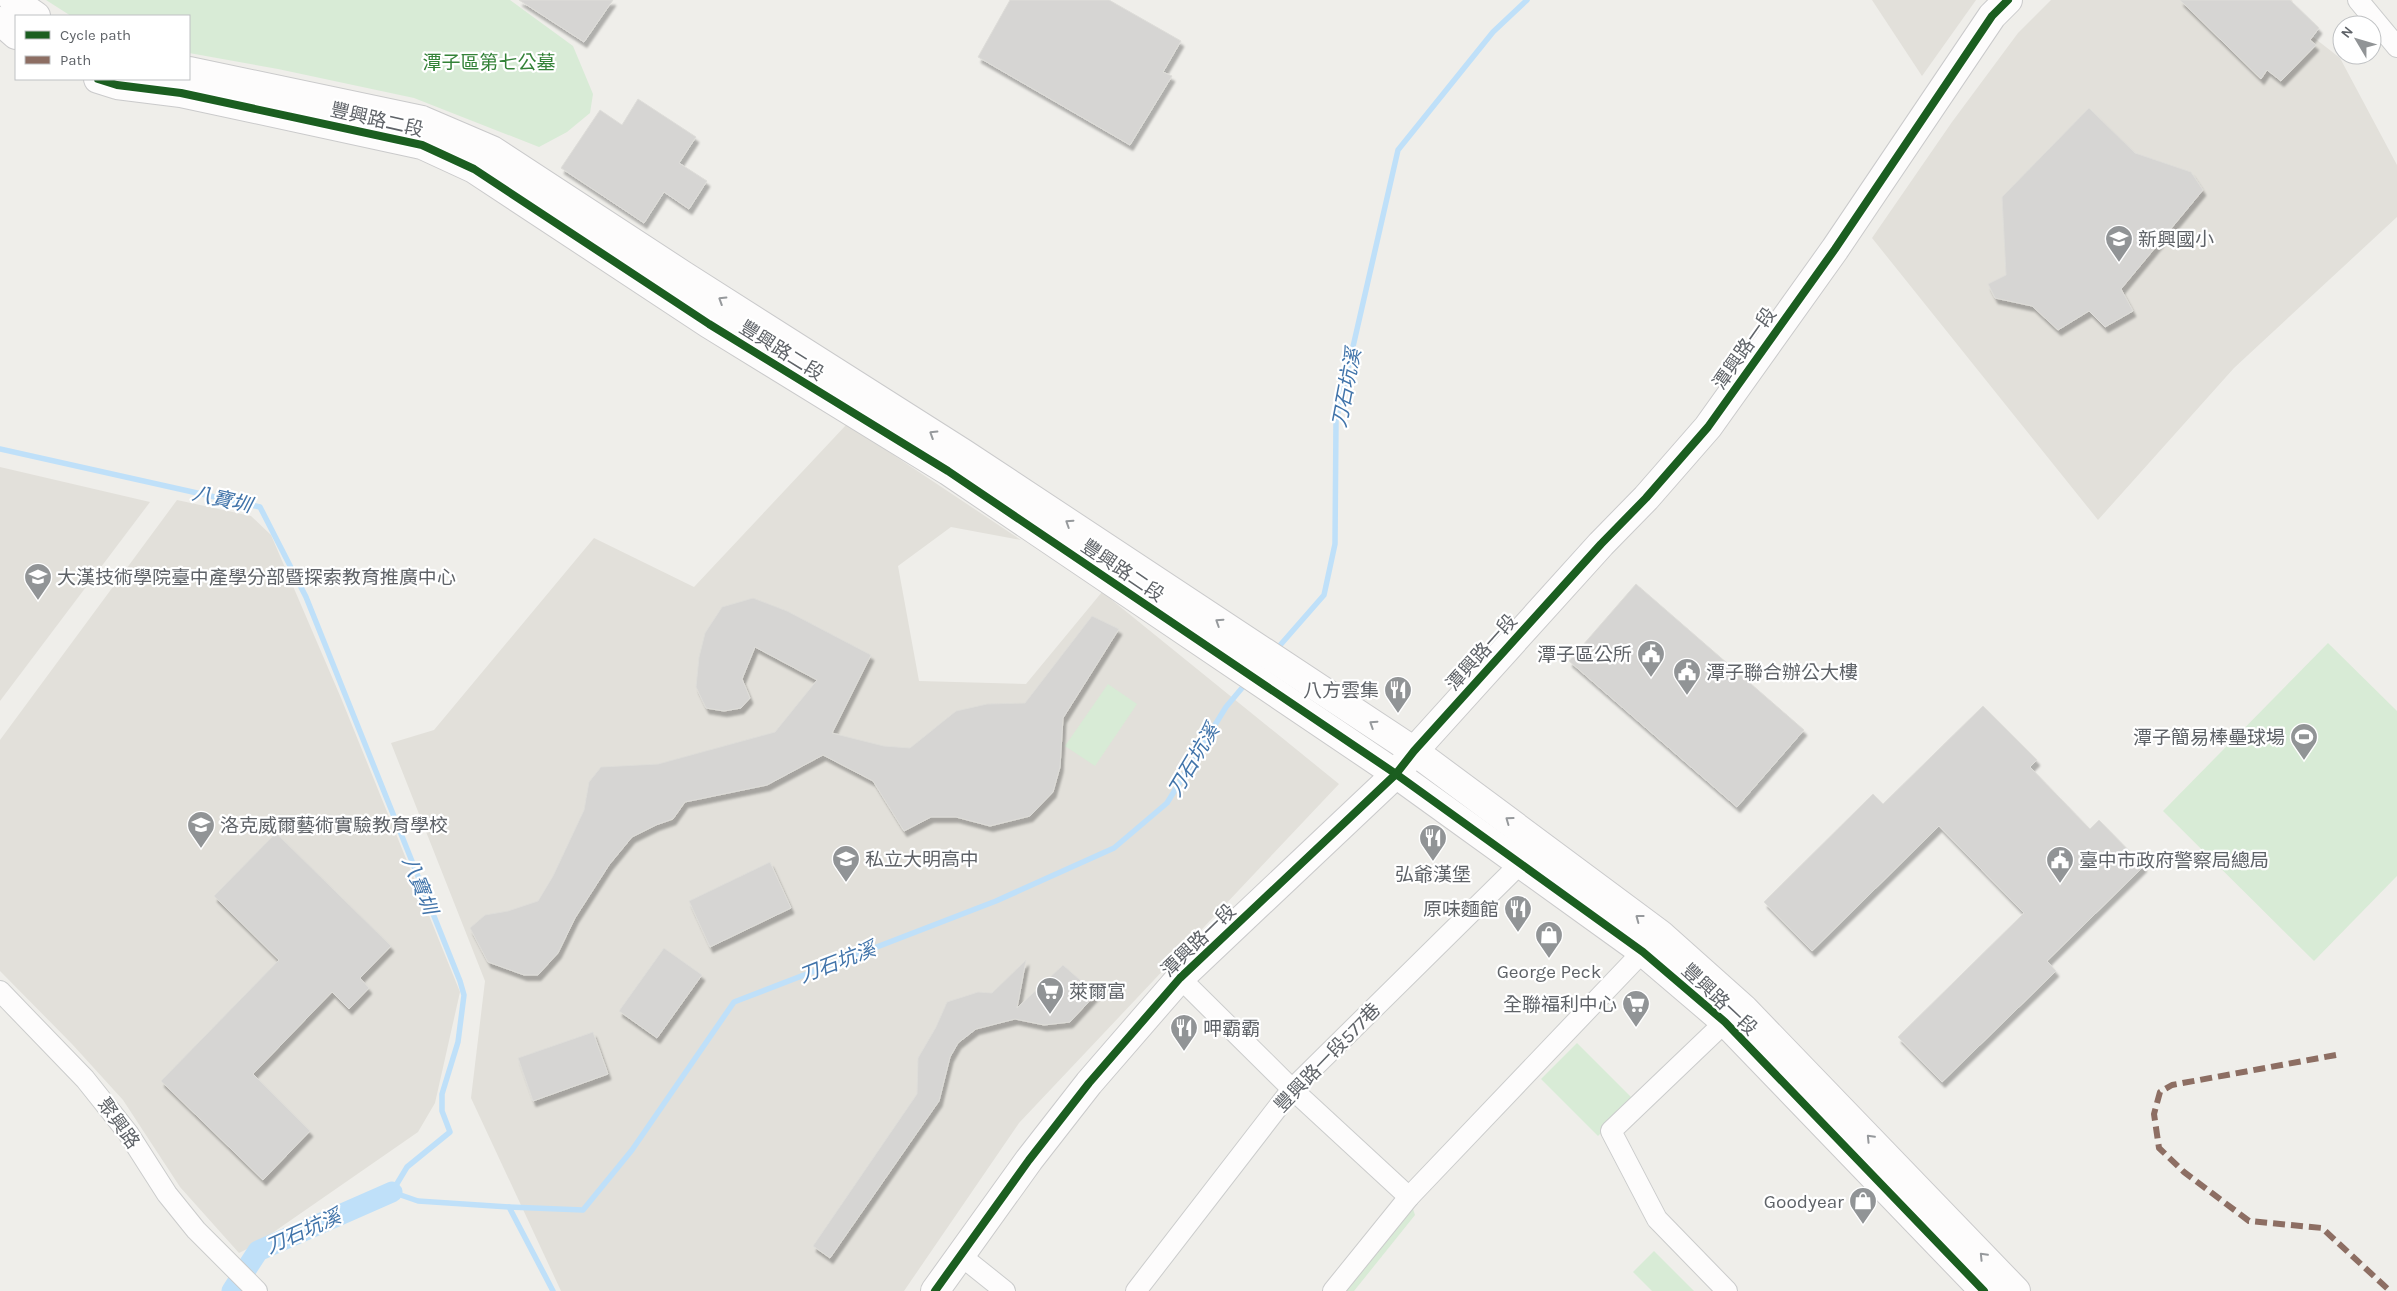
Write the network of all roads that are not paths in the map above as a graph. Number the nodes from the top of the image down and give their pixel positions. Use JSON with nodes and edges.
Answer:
{"nodes":[{"id":1,"x":13,"y":0,"type":"edge"},
{"id":2,"x":2008,"y":0,"type":"edge"},
{"id":3,"x":2358,"y":0,"type":"edge"},
{"id":4,"x":35,"y":15,"type":"edge"},
{"id":5,"x":0,"y":21,"type":"edge"},
{"id":6,"x":15,"y":33,"type":"edge"},
{"id":7,"x":2397,"y":47,"type":"edge"},
{"id":8,"x":190,"y":71,"type":"edge"},
{"id":9,"x":101,"y":80,"type":"edge"},
{"id":10,"x":1414,"y":751,"type":"junction"},
{"id":11,"x":1396,"y":774,"type":"junction"},
{"id":12,"x":1533,"y":837,"type":"junction"},
{"id":13,"x":1521,"y":863,"type":"junction"},
{"id":14,"x":1652,"y":943,"type":"junction"},
{"id":15,"x":1180,"y":978,"type":"junction"},
{"id":16,"x":0,"y":990,"type":"edge"},
{"id":17,"x":1735,"y":1016,"type":"junction"},
{"id":18,"x":1292,"y":1089,"type":"junction"},
{"id":19,"x":1409,"y":1197,"type":"junction"},
{"id":20,"x":960,"y":1255,"type":"junction"},
{"id":21,"x":257,"y":1291,"type":"edge"},
{"id":22,"x":935,"y":1291,"type":"edge"},
{"id":23,"x":1004,"y":1291,"type":"edge"},
{"id":24,"x":1136,"y":1291,"type":"edge"},
{"id":25,"x":1334,"y":1291,"type":"edge"},
{"id":26,"x":1727,"y":1291,"type":"edge"},
{"id":27,"x":1984,"y":1291,"type":"edge"},
{"id":28,"x":2016,"y":1291,"type":"edge"}],
"edges":[{"from":1,"to":4,"type":"street"},
{"from":2,"to":10,"type":"street","name":"潭興路一段"},
{"from":3,"to":7,"type":"street"},
{"from":5,"to":6,"type":"street"},
{"from":10,"to":8,"type":"street","name":"豐興路二段","one_way":true},
{"from":9,"to":11,"type":"street","name":"豐興路二段"},
{"from":10,"to":11,"type":"street","name":"潭興路一段"},
{"from":12,"to":10,"type":"street","name":"豐興路一段","one_way":true},
{"from":11,"to":13,"type":"street","name":"豐興路一段"},
{"from":11,"to":15,"type":"street","name":"潭興路一段"},
{"from":12,"to":13,"type":"street","name":"豐興路一段577巷"},
{"from":14,"to":12,"type":"street","name":"豐興路一段","one_way":true},
{"from":13,"to":14,"type":"street","name":"豐興路一段"},
{"from":13,"to":18,"type":"street","name":"豐興路一段577巷"},
{"from":14,"to":17,"type":"street","name":"豐興路一段"},
{"from":14,"to":19,"type":"street"},
{"from":15,"to":18,"type":"street"},
{"from":15,"to":20,"type":"street","name":"潭興路一段"},
{"from":16,"to":21,"type":"street","name":"聚興路"},
{"from":17,"to":26,"type":"street"},
{"from":17,"to":27,"type":"street","name":"豐興路一段"},
{"from":28,"to":17,"type":"street","name":"豐興路一段","one_way":true},
{"from":18,"to":19,"type":"street"},
{"from":18,"to":24,"type":"street","name":"豐興路一段577巷"},
{"from":19,"to":25,"type":"street"},
{"from":20,"to":22,"type":"street","name":"潭興路一段"},
{"from":20,"to":23,"type":"street"}]}
